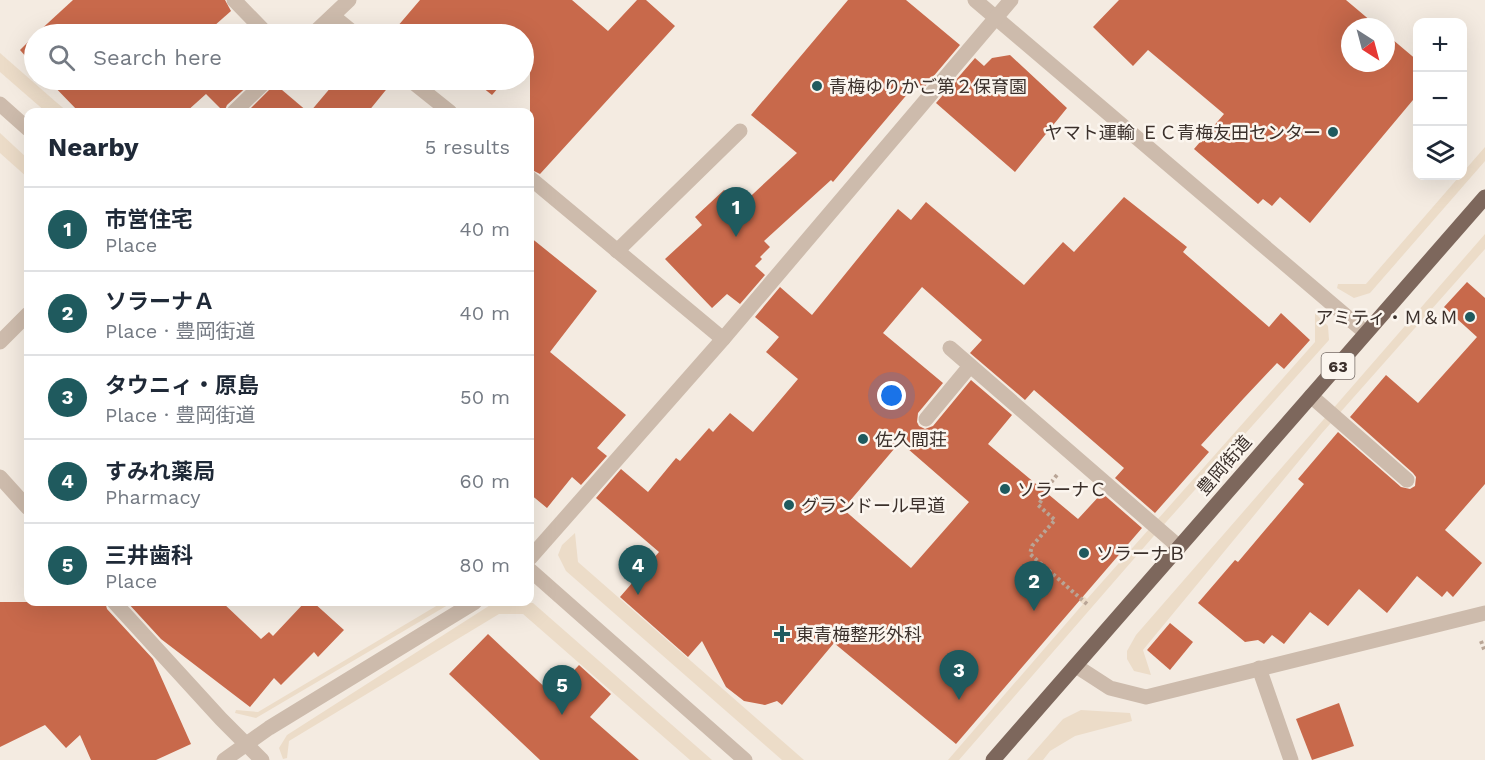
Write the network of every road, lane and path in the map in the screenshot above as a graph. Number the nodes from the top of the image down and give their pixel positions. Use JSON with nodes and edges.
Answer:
{"nodes":[{"id":1,"x":234,"y":0,"type":"edge"},
{"id":2,"x":349,"y":0,"type":"edge"},
{"id":3,"x":975,"y":0,"type":"edge"},
{"id":4,"x":1011,"y":0,"type":"edge"},
{"id":5,"x":333,"y":16,"type":"junction"},
{"id":6,"x":995,"y":17,"type":"junction"},
{"id":7,"x":257,"y":24,"type":"edge"},
{"id":8,"x":324,"y":24,"type":"edge"},
{"id":9,"x":343,"y":24,"type":"edge"},
{"id":10,"x":257,"y":90,"type":"edge"},
{"id":11,"x":422,"y":90,"type":"edge"},
{"id":12,"x":0,"y":104,"type":"edge"},
{"id":13,"x":238,"y":108,"type":"edge"},
{"id":14,"x":445,"y":108,"type":"edge"},
{"id":15,"x":24,"y":125,"type":"edge"},
{"id":16,"x":740,"y":131,"type":"dead end"},
{"id":17,"x":534,"y":181,"type":"edge"},
{"id":18,"x":1485,"y":197,"type":"edge"},
{"id":19,"x":617,"y":251,"type":"junction"},
{"id":20,"x":24,"y":318,"type":"edge"},
{"id":21,"x":1366,"y":333,"type":"junction"},
{"id":22,"x":723,"y":339,"type":"junction"},
{"id":23,"x":0,"y":342,"type":"edge"},
{"id":24,"x":950,"y":348,"type":"dead end"},
{"id":25,"x":970,"y":366,"type":"junction"},
{"id":26,"x":1311,"y":396,"type":"junction"},
{"id":27,"x":926,"y":419,"type":"dead end"},
{"id":28,"x":1073,"y":455,"type":"junction"},
{"id":29,"x":0,"y":477,"type":"edge"},
{"id":30,"x":1407,"y":480,"type":"dead end"},
{"id":31,"x":24,"y":504,"type":"edge"},
{"id":32,"x":1178,"y":546,"type":"junction"},
{"id":33,"x":534,"y":553,"type":"edge"},
{"id":34,"x":534,"y":574,"type":"edge"},
{"id":35,"x":1088,"y":604,"type":"dead end"},
{"id":36,"x":118,"y":606,"type":"edge"},
{"id":37,"x":469,"y":606,"type":"edge"},
{"id":38,"x":1485,"y":613,"type":"edge"},
{"id":39,"x":1076,"y":666,"type":"junction"},
{"id":40,"x":1259,"y":668,"type":"junction"},
{"id":41,"x":246,"y":745,"type":"junction"},
{"id":42,"x":224,"y":760,"type":"edge"},
{"id":43,"x":262,"y":760,"type":"edge"},
{"id":44,"x":745,"y":760,"type":"edge"},
{"id":45,"x":993,"y":760,"type":"edge"},
{"id":46,"x":1291,"y":760,"type":"edge"}],
"edges":[{"from":1,"to":7,"type":"street"},
{"from":2,"to":5,"type":"street"},
{"from":3,"to":6,"type":"street"},
{"from":4,"to":6,"type":"street"},
{"from":5,"to":8,"type":"street"},
{"from":5,"to":9,"type":"street"},
{"from":6,"to":21,"type":"street"},
{"from":6,"to":22,"type":"street"},
{"from":10,"to":13,"type":"street"},
{"from":11,"to":14,"type":"street"},
{"from":12,"to":15,"type":"street"},
{"from":16,"to":19,"type":"street"},
{"from":17,"to":19,"type":"street"},
{"from":18,"to":21,"type":"main road","name":"豊岡街道","number":"63"},
{"from":19,"to":22,"type":"street"},
{"from":20,"to":23,"type":"street"},
{"from":21,"to":26,"type":"main road","name":"豊岡街道","number":"63"},
{"from":22,"to":33,"type":"street"},
{"from":24,"to":25,"type":"street"},
{"from":25,"to":27,"type":"street"},
{"from":25,"to":28,"type":"street"},
{"from":26,"to":30,"type":"street"},
{"from":26,"to":32,"type":"main road","name":"豊岡街道","number":"63"},
{"from":28,"to":32,"type":"street"},
{"from":28,"to":35,"type":"path"},
{"from":29,"to":31,"type":"street"},
{"from":32,"to":39,"type":"main road","name":"豊岡街道","number":"63"},
{"from":34,"to":44,"type":"street"},
{"from":36,"to":41,"type":"street"},
{"from":37,"to":41,"type":"street"},
{"from":38,"to":40,"type":"street"},
{"from":39,"to":40,"type":"street"},
{"from":39,"to":45,"type":"main road","name":"豊岡街道","number":"63"},
{"from":40,"to":46,"type":"street"},
{"from":41,"to":42,"type":"street"},
{"from":41,"to":43,"type":"street"}]}
